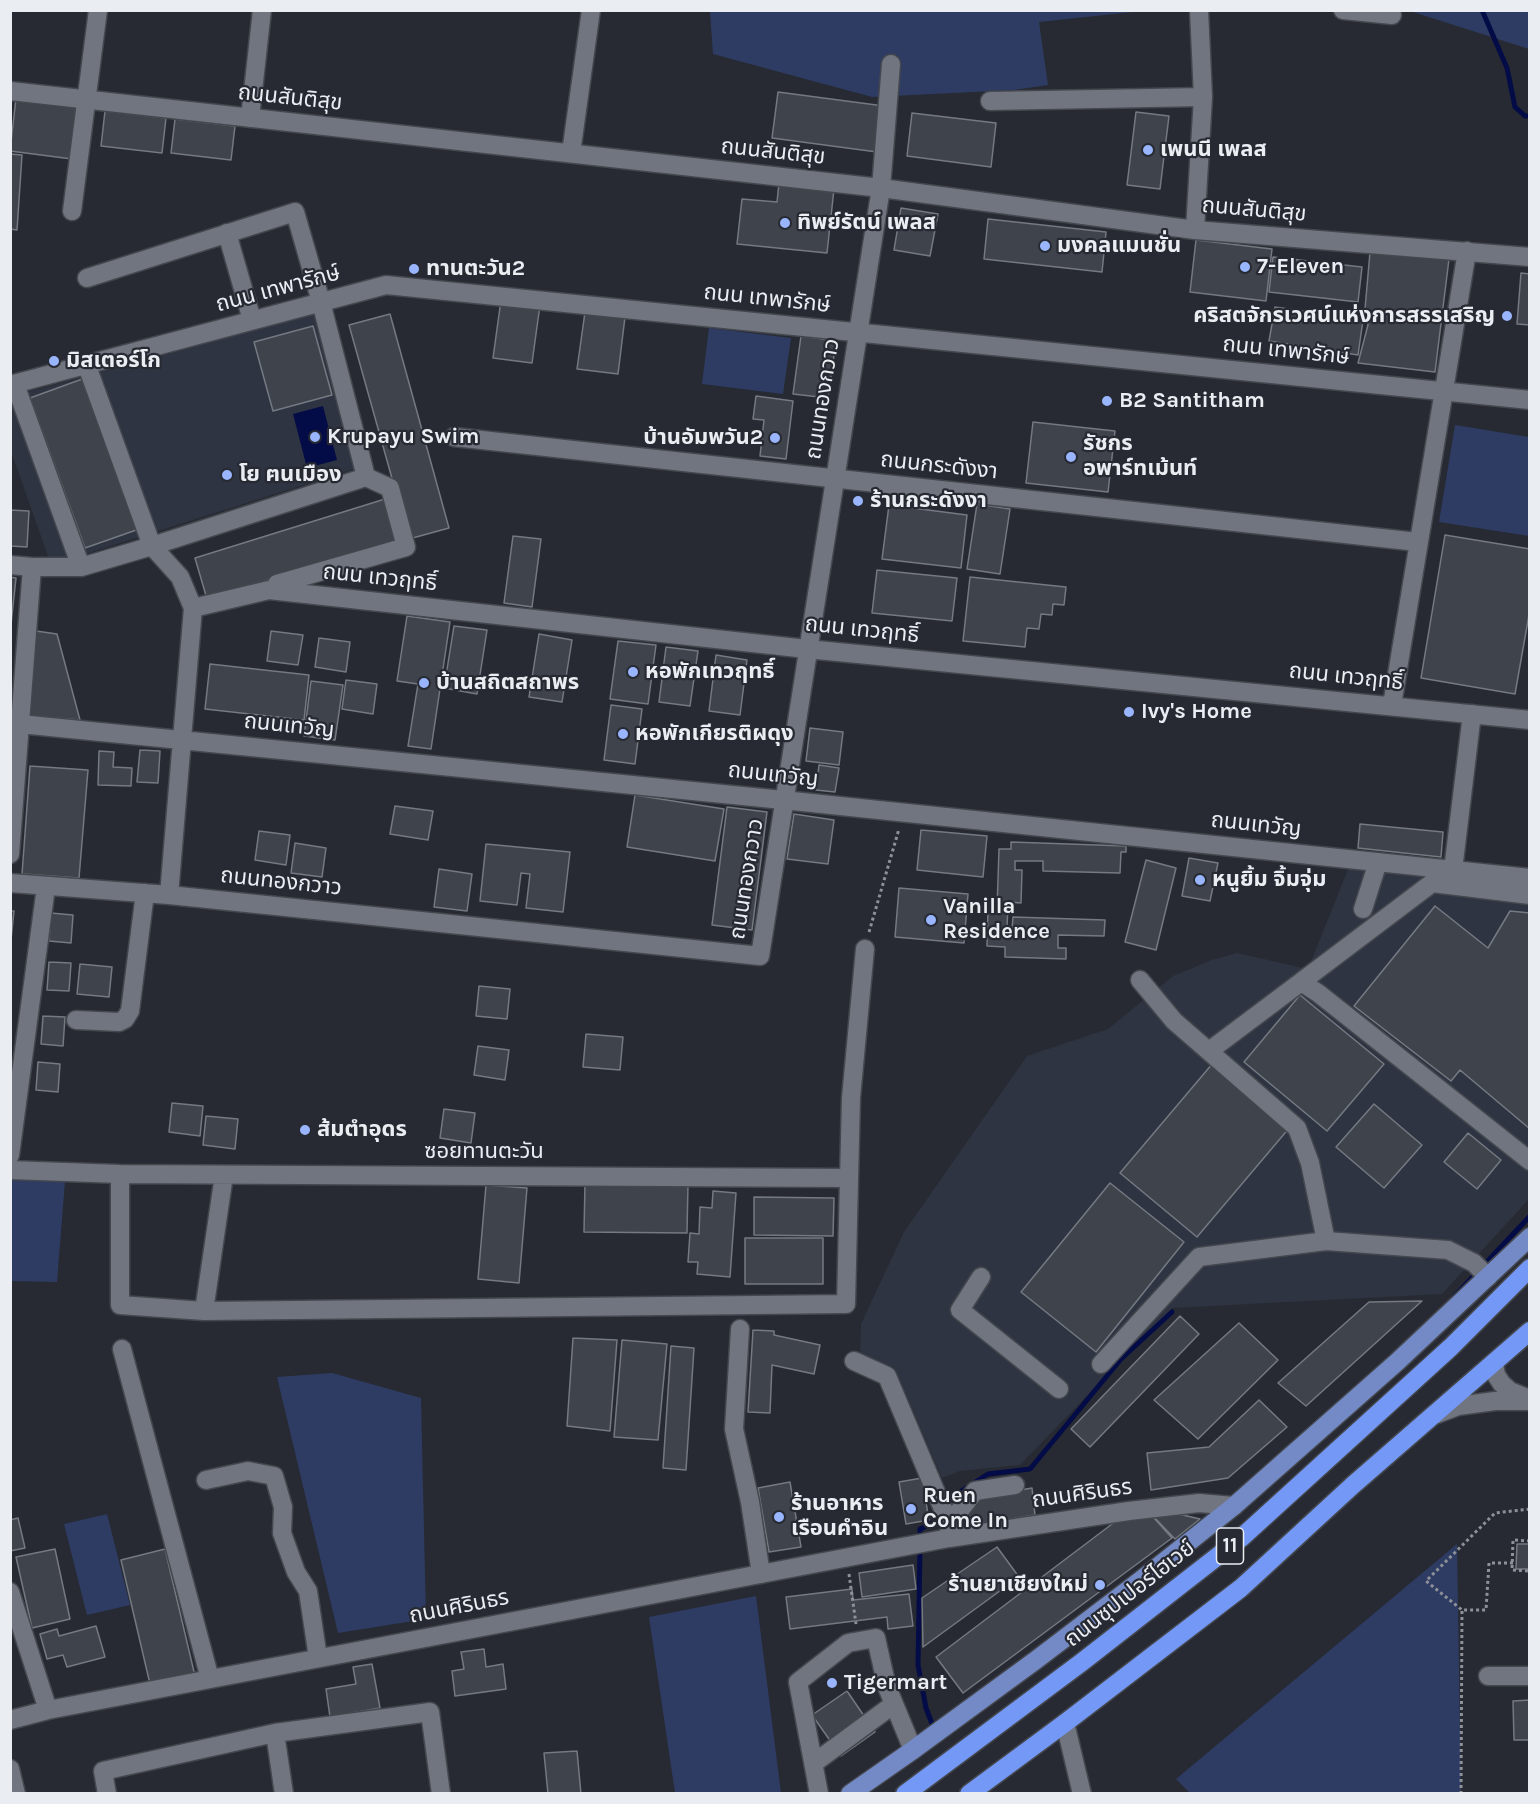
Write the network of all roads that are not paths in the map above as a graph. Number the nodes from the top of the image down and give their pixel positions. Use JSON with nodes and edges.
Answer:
{"nodes":[{"id":1,"x":98,"y":10,"type":"edge"},
{"id":2,"x":262,"y":10,"type":"edge"},
{"id":3,"x":591,"y":10,"type":"edge"},
{"id":4,"x":1199,"y":10,"type":"edge"},
{"id":5,"x":1343,"y":10,"type":"edge"},
{"id":6,"x":1392,"y":15,"type":"dead end"},
{"id":7,"x":891,"y":64,"type":"dead end"},
{"id":8,"x":10,"y":91,"type":"edge"},
{"id":9,"x":1203,"y":97,"type":"junction"},
{"id":10,"x":87,"y":100,"type":"junction"},
{"id":11,"x":990,"y":101,"type":"dead end"},
{"id":12,"x":250,"y":118,"type":"junction"},
{"id":13,"x":571,"y":153,"type":"junction"},
{"id":14,"x":881,"y":188,"type":"junction"},
{"id":15,"x":72,"y":211,"type":"dead end"},
{"id":16,"x":1195,"y":230,"type":"junction"},
{"id":17,"x":228,"y":233,"type":"junction"},
{"id":18,"x":1467,"y":251,"type":"junction"},
{"id":19,"x":1530,"y":257,"type":"edge"},
{"id":20,"x":87,"y":278,"type":"dead end"},
{"id":21,"x":321,"y":302,"type":"junction"},
{"id":22,"x":252,"y":320,"type":"junction"},
{"id":23,"x":858,"y":333,"type":"junction"},
{"id":24,"x":87,"y":366,"type":"junction"},
{"id":25,"x":13,"y":385,"type":"edge"},
{"id":26,"x":1443,"y":391,"type":"junction"},
{"id":27,"x":1530,"y":400,"type":"edge"},
{"id":28,"x":454,"y":437,"type":"dead end"},
{"id":29,"x":366,"y":477,"type":"junction"},
{"id":30,"x":835,"y":478,"type":"junction"},
{"id":31,"x":1418,"y":542,"type":"junction"},
{"id":32,"x":152,"y":546,"type":"junction"},
{"id":33,"x":10,"y":565,"type":"edge"},
{"id":34,"x":32,"y":567,"type":"junction"},
{"id":35,"x":81,"y":567,"type":"junction"},
{"id":36,"x":277,"y":584,"type":"dead end"},
{"id":37,"x":193,"y":608,"type":"junction"},
{"id":38,"x":807,"y":649,"type":"junction"},
{"id":39,"x":1392,"y":705,"type":"junction"},
{"id":40,"x":1472,"y":714,"type":"junction"},
{"id":41,"x":1530,"y":720,"type":"edge"},
{"id":42,"x":16,"y":723,"type":"edge"},
{"id":43,"x":182,"y":740,"type":"junction"},
{"id":44,"x":783,"y":800,"type":"junction"},
{"id":45,"x":10,"y":854,"type":"edge"},
{"id":46,"x":1378,"y":862,"type":"junction"},
{"id":47,"x":1454,"y":870,"type":"junction"},
{"id":48,"x":1530,"y":878,"type":"edge"},
{"id":49,"x":10,"y":883,"type":"edge"},
{"id":50,"x":46,"y":886,"type":"junction"},
{"id":51,"x":145,"y":893,"type":"junction"},
{"id":52,"x":169,"y":895,"type":"junction"},
{"id":53,"x":1530,"y":895,"type":"edge"},
{"id":54,"x":1363,"y":909,"type":"dead end"},
{"id":55,"x":865,"y":948,"type":"road end"},
{"id":56,"x":1140,"y":980,"type":"dead end"},
{"id":57,"x":1301,"y":982,"type":"junction"},
{"id":58,"x":76,"y":1020,"type":"dead end"},
{"id":59,"x":1209,"y":1051,"type":"junction"},
{"id":60,"x":10,"y":1155,"type":"edge"},
{"id":61,"x":1530,"y":1161,"type":"edge"},
{"id":62,"x":10,"y":1170,"type":"edge"},
{"id":63,"x":120,"y":1174,"type":"junction"},
{"id":64,"x":224,"y":1175,"type":"junction"},
{"id":65,"x":848,"y":1179,"type":"junction"},
{"id":66,"x":1530,"y":1237,"type":"edge"},
{"id":67,"x":1326,"y":1241,"type":"junction"},
{"id":68,"x":1530,"y":1268,"type":"edge"},
{"id":69,"x":1482,"y":1271,"type":"junction"},
{"id":70,"x":981,"y":1277,"type":"dead end"},
{"id":71,"x":204,"y":1311,"type":"junction"},
{"id":72,"x":740,"y":1329,"type":"dead end"},
{"id":73,"x":1530,"y":1332,"type":"edge"},
{"id":74,"x":122,"y":1349,"type":"dead end"},
{"id":75,"x":854,"y":1361,"type":"dead end"},
{"id":76,"x":1494,"y":1363,"type":"junction"},
{"id":77,"x":1101,"y":1364,"type":"dead end"},
{"id":78,"x":1059,"y":1389,"type":"dead end"},
{"id":79,"x":1530,"y":1400,"type":"edge"},
{"id":80,"x":1432,"y":1416,"type":"junction"},
{"id":81,"x":206,"y":1480,"type":"dead end"},
{"id":82,"x":1015,"y":1485,"type":"dead end"},
{"id":83,"x":1234,"y":1506,"type":"junction"},
{"id":84,"x":943,"y":1509,"type":"dead end"},
{"id":85,"x":944,"y":1540,"type":"junction"},
{"id":86,"x":761,"y":1574,"type":"junction"},
{"id":87,"x":10,"y":1592,"type":"edge"},
{"id":88,"x":318,"y":1658,"type":"junction"},
{"id":89,"x":1488,"y":1676,"type":"dead end"},
{"id":90,"x":1530,"y":1676,"type":"edge"},
{"id":91,"x":210,"y":1679,"type":"junction"},
{"id":92,"x":894,"y":1704,"type":"junction"},
{"id":93,"x":48,"y":1710,"type":"junction"},
{"id":94,"x":10,"y":1720,"type":"edge"},
{"id":95,"x":1065,"y":1723,"type":"junction"},
{"id":96,"x":275,"y":1733,"type":"junction"},
{"id":97,"x":911,"y":1748,"type":"junction"},
{"id":98,"x":814,"y":1763,"type":"junction"},
{"id":99,"x":10,"y":1769,"type":"edge"},
{"id":100,"x":16,"y":1794,"type":"edge"},
{"id":101,"x":107,"y":1794,"type":"edge"},
{"id":102,"x":284,"y":1794,"type":"edge"},
{"id":103,"x":441,"y":1794,"type":"edge"},
{"id":104,"x":819,"y":1794,"type":"edge"},
{"id":105,"x":850,"y":1794,"type":"edge"},
{"id":106,"x":905,"y":1794,"type":"edge"},
{"id":107,"x":969,"y":1794,"type":"edge"},
{"id":108,"x":1082,"y":1794,"type":"edge"}],
"edges":[{"from":1,"to":10,"type":"street"},
{"from":2,"to":12,"type":"street"},
{"from":3,"to":13,"type":"street"},
{"from":4,"to":9,"type":"street"},
{"from":5,"to":6,"type":"street"},
{"from":7,"to":14,"type":"street","name":"ถนนทองกวาว"},
{"from":8,"to":10,"type":"street","name":"ถนนสันติสุข"},
{"from":9,"to":11,"type":"street"},
{"from":9,"to":16,"type":"street"},
{"from":10,"to":12,"type":"street","name":"ถนนสันติสุข"},
{"from":10,"to":15,"type":"street"},
{"from":12,"to":13,"type":"street","name":"ถนนสันติสุข"},
{"from":13,"to":14,"type":"street","name":"ถนนสันติสุข"},
{"from":14,"to":16,"type":"street","name":"ถนนสันติสุข"},
{"from":14,"to":23,"type":"street","name":"ถนนทองกวาว"},
{"from":16,"to":18,"type":"street","name":"ถนนสันติสุข"},
{"from":17,"to":20,"type":"street"},
{"from":17,"to":21,"type":"street"},
{"from":17,"to":22,"type":"street"},
{"from":18,"to":19,"type":"street","name":"ถนนสันติสุข"},
{"from":18,"to":26,"type":"street"},
{"from":21,"to":22,"type":"street","name":"ถนน เทพารักษ์"},
{"from":21,"to":23,"type":"street","name":"ถนน เทพารักษ์"},
{"from":21,"to":29,"type":"street"},
{"from":22,"to":24,"type":"street","name":"ถนน เทพารักษ์"},
{"from":23,"to":26,"type":"street","name":"ถนน เทพารักษ์"},
{"from":23,"to":30,"type":"street","name":"ถนนทองกวาว"},
{"from":24,"to":25,"type":"street","name":"ถนน เทพารักษ์"},
{"from":24,"to":32,"type":"street"},
{"from":25,"to":35,"type":"street"},
{"from":26,"to":27,"type":"street","name":"ถนน เทพารักษ์"},
{"from":26,"to":31,"type":"street"},
{"from":28,"to":30,"type":"street","name":"ถนนกระดังงา"},
{"from":29,"to":32,"type":"street"},
{"from":29,"to":36,"type":"street"},
{"from":30,"to":31,"type":"street","name":"ถนนกระดังงา"},
{"from":30,"to":38,"type":"street","name":"ถนนทองกวาว"},
{"from":31,"to":39,"type":"street"},
{"from":32,"to":35,"type":"street"},
{"from":32,"to":37,"type":"street"},
{"from":33,"to":34,"type":"street"},
{"from":34,"to":35,"type":"street"},
{"from":34,"to":42,"type":"street"},
{"from":37,"to":38,"type":"street","name":"ถนน เทวฤทธิ์"},
{"from":37,"to":43,"type":"street"},
{"from":38,"to":39,"type":"street","name":"ถนน เทวฤทธิ์"},
{"from":38,"to":44,"type":"street","name":"ถนนทองกวาว"},
{"from":39,"to":40,"type":"street","name":"ถนน เทวฤทธิ์"},
{"from":40,"to":41,"type":"street","name":"ถนน เทวฤทธิ์"},
{"from":40,"to":47,"type":"street"},
{"from":42,"to":43,"type":"street","name":"ถนนเทวัญ"},
{"from":42,"to":45,"type":"street"},
{"from":43,"to":44,"type":"street","name":"ถนนเทวัญ"},
{"from":43,"to":52,"type":"street"},
{"from":44,"to":46,"type":"street","name":"ถนนเทวัญ"},
{"from":44,"to":52,"type":"street","name":"ถนนทองกวาว"},
{"from":46,"to":47,"type":"street","name":"ถนนเทวัญ"},
{"from":46,"to":54,"type":"street"},
{"from":47,"to":48,"type":"street","name":"ถนนเทวัญ"},
{"from":49,"to":50,"type":"street","name":"ถนนทองกวาว"},
{"from":50,"to":51,"type":"street","name":"ถนนทองกวาว"},
{"from":50,"to":60,"type":"street"},
{"from":51,"to":52,"type":"street","name":"ถนนทองกวาว"},
{"from":51,"to":58,"type":"street"},
{"from":53,"to":57,"type":"street"},
{"from":55,"to":65,"type":"street"},
{"from":56,"to":59,"type":"street"},
{"from":57,"to":59,"type":"street"},
{"from":57,"to":61,"type":"street"},
{"from":59,"to":67,"type":"street"},
{"from":62,"to":63,"type":"street","name":"ซอยทานตะวัน"},
{"from":63,"to":64,"type":"street","name":"ซอยทานตะวัน"},
{"from":63,"to":71,"type":"street"},
{"from":64,"to":65,"type":"street","name":"ซอยทานตะวัน"},
{"from":64,"to":71,"type":"street"},
{"from":65,"to":71,"type":"street"},
{"from":66,"to":69,"type":"main road"},
{"from":67,"to":69,"type":"street"},
{"from":67,"to":77,"type":"street"},
{"from":68,"to":106,"type":"highway","name":"ถนนซุปเปอร์ไฮเวย์","number":"11"},
{"from":69,"to":83,"type":"main road"},
{"from":70,"to":78,"type":"street"},
{"from":72,"to":86,"type":"street"},
{"from":73,"to":76,"type":"highway","number":"11"},
{"from":74,"to":91,"type":"street"},
{"from":75,"to":84,"type":"street"},
{"from":76,"to":79,"type":"street"},
{"from":76,"to":80,"type":"highway","number":"11"},
{"from":79,"to":80,"type":"street"},
{"from":80,"to":95,"type":"highway","number":"11"},
{"from":81,"to":88,"type":"street"},
{"from":82,"to":85,"type":"street"},
{"from":83,"to":85,"type":"street","name":"ถนนศิรินธร"},
{"from":83,"to":97,"type":"main road"},
{"from":85,"to":86,"type":"street","name":"ถนนศิรินธร"},
{"from":86,"to":88,"type":"street","name":"ถนนศิรินธร"},
{"from":87,"to":93,"type":"street"},
{"from":88,"to":91,"type":"street","name":"ถนนศิรินธร"},
{"from":89,"to":90,"type":"street"},
{"from":91,"to":93,"type":"street","name":"ถนนศิรินธร"},
{"from":92,"to":97,"type":"street"},
{"from":92,"to":98,"type":"street"},
{"from":92,"to":98,"type":"street"},
{"from":93,"to":94,"type":"street","name":"ถนนศิรินธร"},
{"from":95,"to":107,"type":"highway","number":"11"},
{"from":95,"to":108,"type":"street"},
{"from":96,"to":101,"type":"street"},
{"from":96,"to":102,"type":"street"},
{"from":96,"to":103,"type":"street"},
{"from":97,"to":105,"type":"main road"},
{"from":98,"to":104,"type":"street"},
{"from":99,"to":100,"type":"street"}]}
